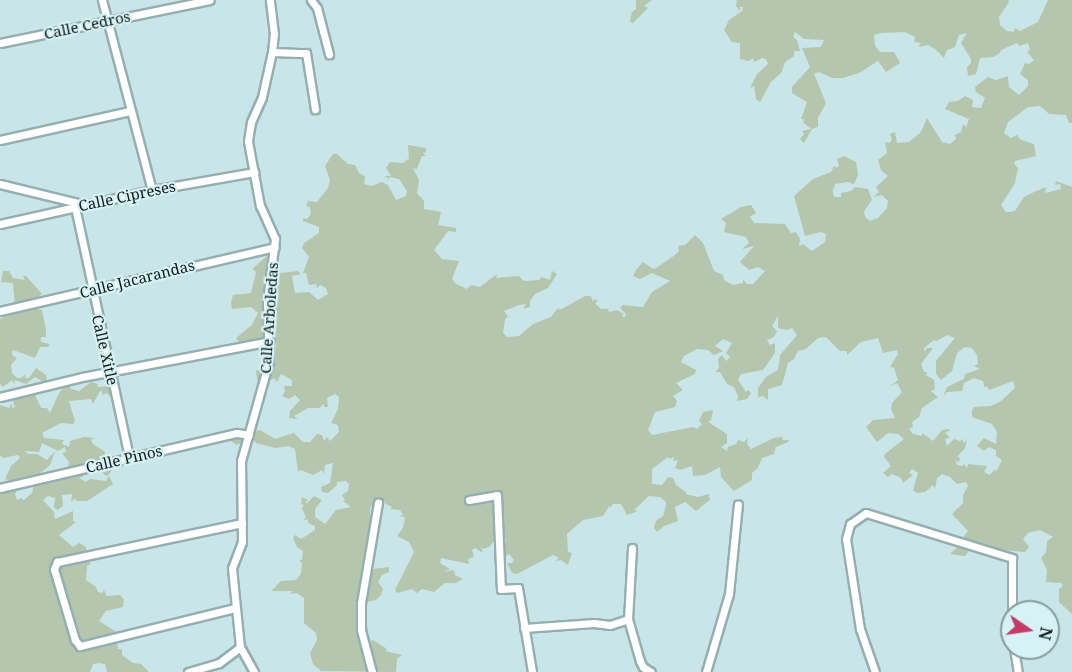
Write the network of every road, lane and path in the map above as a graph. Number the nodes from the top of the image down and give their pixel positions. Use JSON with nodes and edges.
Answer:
{"nodes":[{"id":1,"x":102,"y":0,"type":"edge"},
{"id":2,"x":210,"y":0,"type":"edge"},
{"id":3,"x":270,"y":0,"type":"edge"},
{"id":4,"x":311,"y":0,"type":"edge"},
{"id":5,"x":106,"y":21,"type":"junction"},
{"id":6,"x":0,"y":43,"type":"edge"},
{"id":7,"x":272,"y":52,"type":"junction"},
{"id":8,"x":329,"y":54,"type":"dead end"},
{"id":9,"x":315,"y":109,"type":"dead end"},
{"id":10,"x":130,"y":111,"type":"junction"},
{"id":11,"x":0,"y":140,"type":"edge"},
{"id":12,"x":254,"y":172,"type":"junction"},
{"id":13,"x":0,"y":184,"type":"edge"},
{"id":14,"x":152,"y":190,"type":"junction"},
{"id":15,"x":87,"y":206,"type":"junction"},
{"id":16,"x":75,"y":207,"type":"junction"},
{"id":17,"x":0,"y":224,"type":"edge"},
{"id":18,"x":275,"y":247,"type":"junction"},
{"id":19,"x":91,"y":290,"type":"junction"},
{"id":20,"x":0,"y":312,"type":"edge"},
{"id":21,"x":270,"y":340,"type":"junction"},
{"id":22,"x":111,"y":373,"type":"junction"},
{"id":23,"x":0,"y":397,"type":"edge"},
{"id":24,"x":249,"y":435,"type":"junction"},
{"id":25,"x":129,"y":457,"type":"junction"},
{"id":26,"x":0,"y":488,"type":"edge"},
{"id":27,"x":469,"y":500,"type":"dead end"},
{"id":28,"x":378,"y":502,"type":"dead end"},
{"id":29,"x":738,"y":504,"type":"dead end"},
{"id":30,"x":242,"y":523,"type":"junction"},
{"id":31,"x":632,"y":548,"type":"dead end"},
{"id":32,"x":1012,"y":600,"type":"edge"},
{"id":33,"x":235,"y":608,"type":"junction"},
{"id":34,"x":628,"y":618,"type":"junction"},
{"id":35,"x":525,"y":628,"type":"junction"},
{"id":36,"x":240,"y":647,"type":"junction"},
{"id":37,"x":188,"y":672,"type":"edge"},
{"id":38,"x":254,"y":672,"type":"edge"},
{"id":39,"x":372,"y":672,"type":"edge"},
{"id":40,"x":532,"y":672,"type":"edge"},
{"id":41,"x":651,"y":672,"type":"edge"},
{"id":42,"x":706,"y":672,"type":"edge"},
{"id":43,"x":875,"y":672,"type":"edge"}],
"edges":[{"from":1,"to":5,"type":"street"},
{"from":2,"to":5,"type":"street","name":"Calle Cedros"},
{"from":3,"to":7,"type":"street","name":"Calle Arboledas"},
{"from":4,"to":8,"type":"street"},
{"from":5,"to":6,"type":"street","name":"Calle Cedros"},
{"from":5,"to":10,"type":"street"},
{"from":7,"to":9,"type":"street"},
{"from":7,"to":12,"type":"street","name":"Calle Arboledas"},
{"from":10,"to":11,"type":"street"},
{"from":10,"to":14,"type":"street"},
{"from":12,"to":14,"type":"street","name":"Calle Cipreses"},
{"from":12,"to":18,"type":"street","name":"Calle Arboledas"},
{"from":13,"to":15,"type":"street"},
{"from":14,"to":15,"type":"street","name":"Calle Cipreses"},
{"from":15,"to":16,"type":"street","name":"Calle Cipreses"},
{"from":16,"to":17,"type":"street","name":"Calle Cipreses"},
{"from":16,"to":19,"type":"street","name":"Calle Xitle"},
{"from":18,"to":19,"type":"street","name":"Calle Jacarandas"},
{"from":18,"to":21,"type":"street","name":"Calle Arboledas"},
{"from":19,"to":20,"type":"street","name":"Calle Jacarandas"},
{"from":19,"to":22,"type":"street","name":"Calle Xitle"},
{"from":21,"to":22,"type":"street"},
{"from":21,"to":24,"type":"street","name":"Calle Arboledas"},
{"from":22,"to":23,"type":"street"},
{"from":22,"to":25,"type":"street","name":"Calle Xitle"},
{"from":24,"to":25,"type":"street","name":"Calle Pinos"},
{"from":24,"to":30,"type":"street","name":"Calle Arboledas"},
{"from":25,"to":26,"type":"street","name":"Calle Pinos"},
{"from":27,"to":35,"type":"street"},
{"from":28,"to":39,"type":"street"},
{"from":29,"to":42,"type":"street"},
{"from":30,"to":33,"type":"street","name":"Calle Arboledas"},
{"from":30,"to":33,"type":"street"},
{"from":31,"to":34,"type":"street"},
{"from":32,"to":43,"type":"street"},
{"from":33,"to":36,"type":"street","name":"Calle Arboledas"},
{"from":34,"to":35,"type":"street"},
{"from":34,"to":41,"type":"street"},
{"from":35,"to":40,"type":"street"},
{"from":36,"to":37,"type":"street"},
{"from":36,"to":38,"type":"street","name":"Calle Arboledas"}]}
